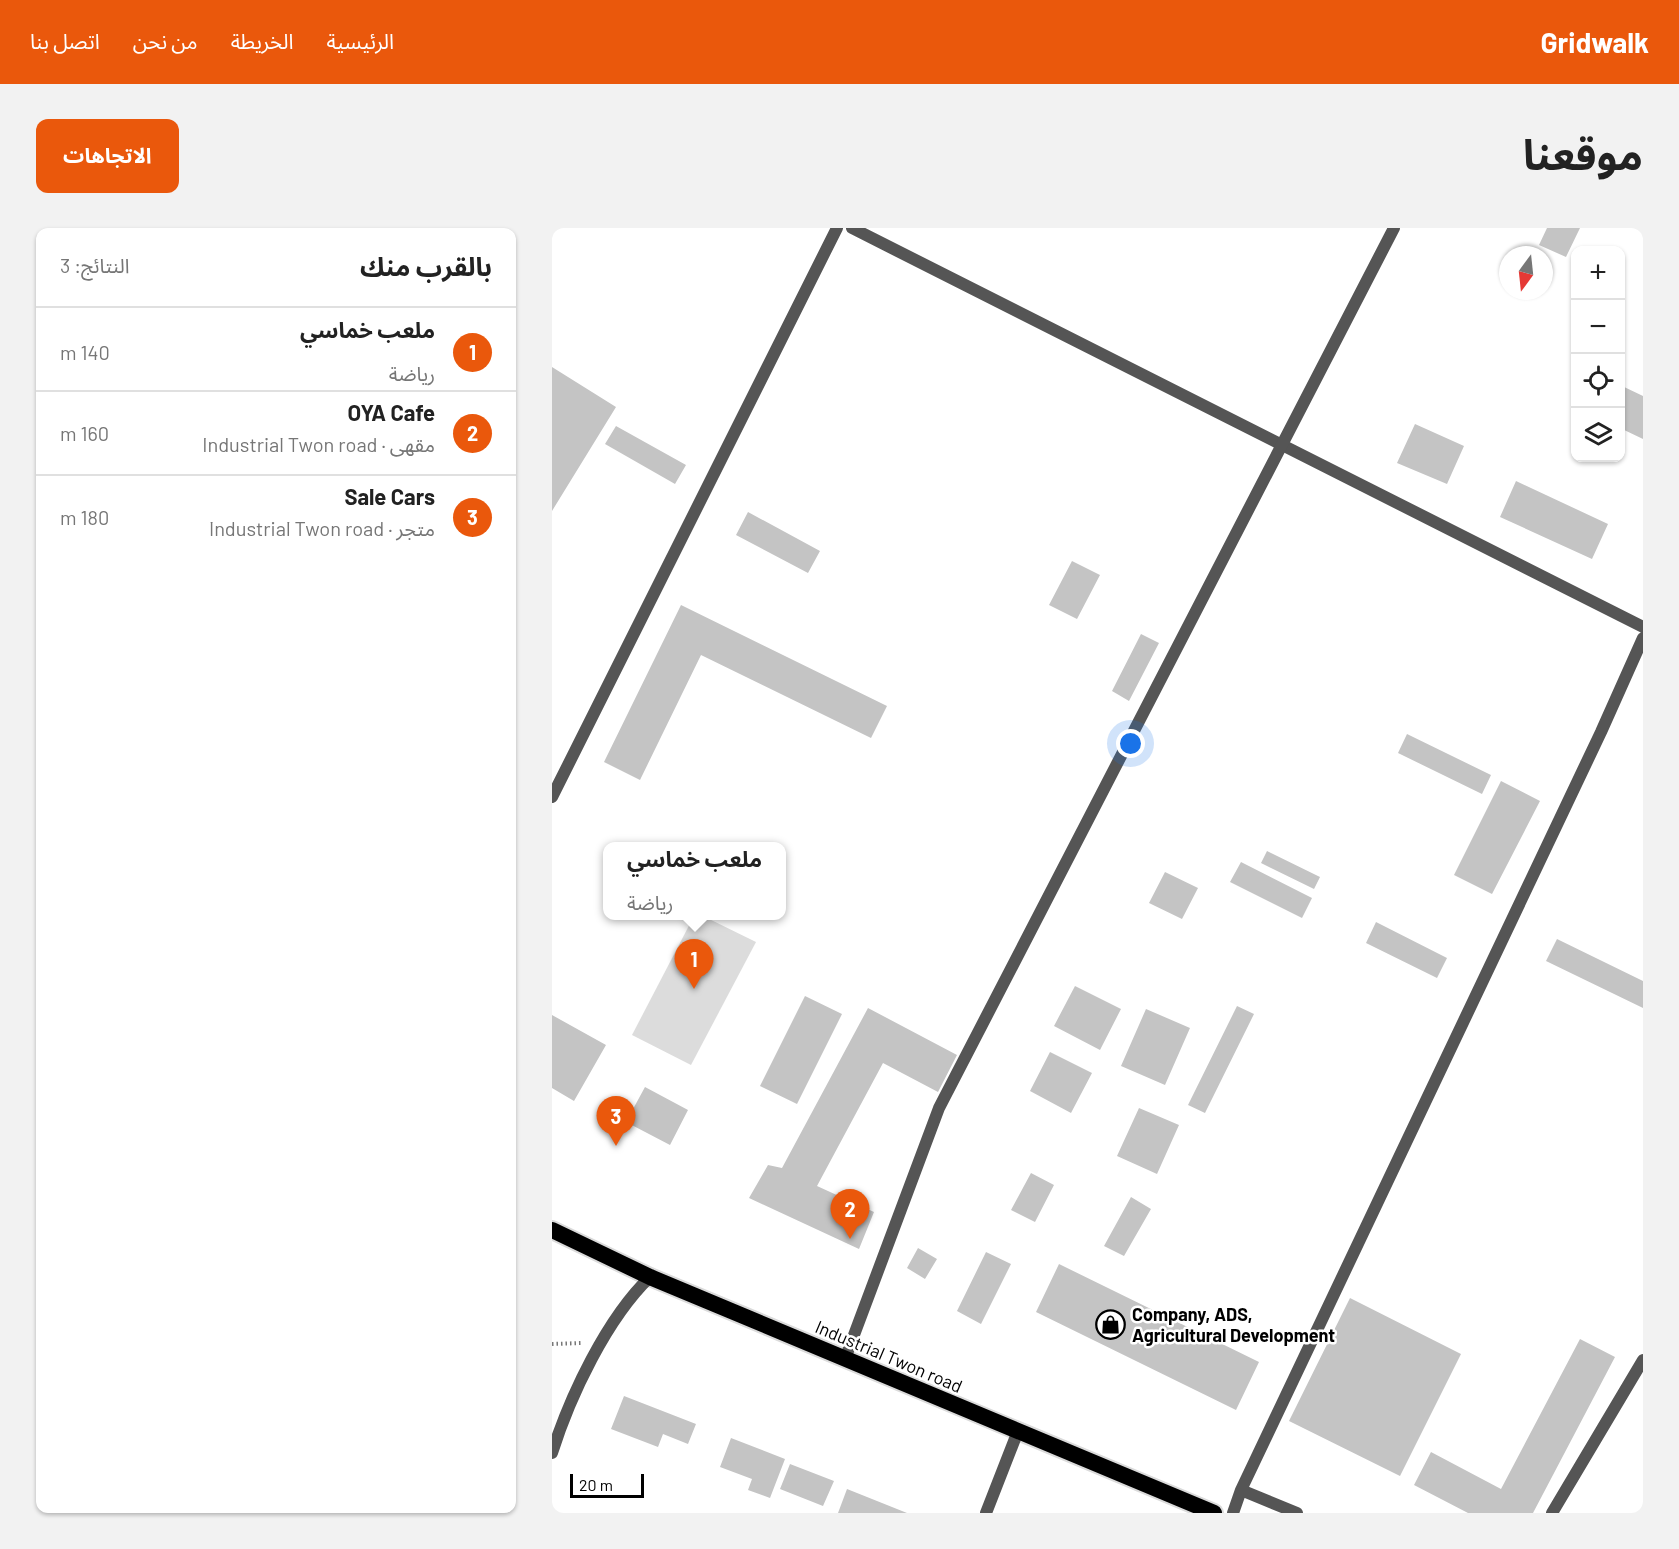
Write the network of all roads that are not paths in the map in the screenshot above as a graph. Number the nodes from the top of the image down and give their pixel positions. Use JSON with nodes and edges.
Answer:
{"nodes":[{"id":1,"x":837,"y":228,"type":"edge"},
{"id":2,"x":852,"y":228,"type":"edge"},
{"id":3,"x":1394,"y":228,"type":"edge"},
{"id":4,"x":1282,"y":444,"type":"junction"},
{"id":5,"x":1643,"y":627,"type":"edge"},
{"id":6,"x":1643,"y":638,"type":"edge"},
{"id":7,"x":552,"y":797,"type":"edge"},
{"id":8,"x":552,"y":1230,"type":"edge"},
{"id":9,"x":650,"y":1277,"type":"junction"},
{"id":10,"x":845,"y":1359,"type":"junction"},
{"id":11,"x":1643,"y":1360,"type":"edge"},
{"id":12,"x":1018,"y":1431,"type":"junction"},
{"id":13,"x":552,"y":1453,"type":"edge"},
{"id":14,"x":1241,"y":1490,"type":"junction"},
{"id":15,"x":986,"y":1513,"type":"edge"},
{"id":16,"x":1214,"y":1513,"type":"edge"},
{"id":17,"x":1233,"y":1513,"type":"edge"},
{"id":18,"x":1297,"y":1513,"type":"edge"},
{"id":19,"x":1552,"y":1513,"type":"edge"}],
"edges":[{"from":1,"to":7,"type":"street"},
{"from":2,"to":4,"type":"street"},
{"from":3,"to":4,"type":"street"},
{"from":4,"to":5,"type":"street"},
{"from":4,"to":10,"type":"street"},
{"from":6,"to":14,"type":"street"},
{"from":8,"to":9,"type":"highway","name":"Industrial Twon road"},
{"from":9,"to":10,"type":"highway","name":"Industrial Twon road"},
{"from":9,"to":13,"type":"street"},
{"from":10,"to":12,"type":"highway","name":"Industrial Twon road"},
{"from":11,"to":19,"type":"street"},
{"from":12,"to":15,"type":"street"},
{"from":12,"to":16,"type":"highway","name":"Industrial Twon road"},
{"from":14,"to":17,"type":"street"},
{"from":14,"to":18,"type":"street"}]}
